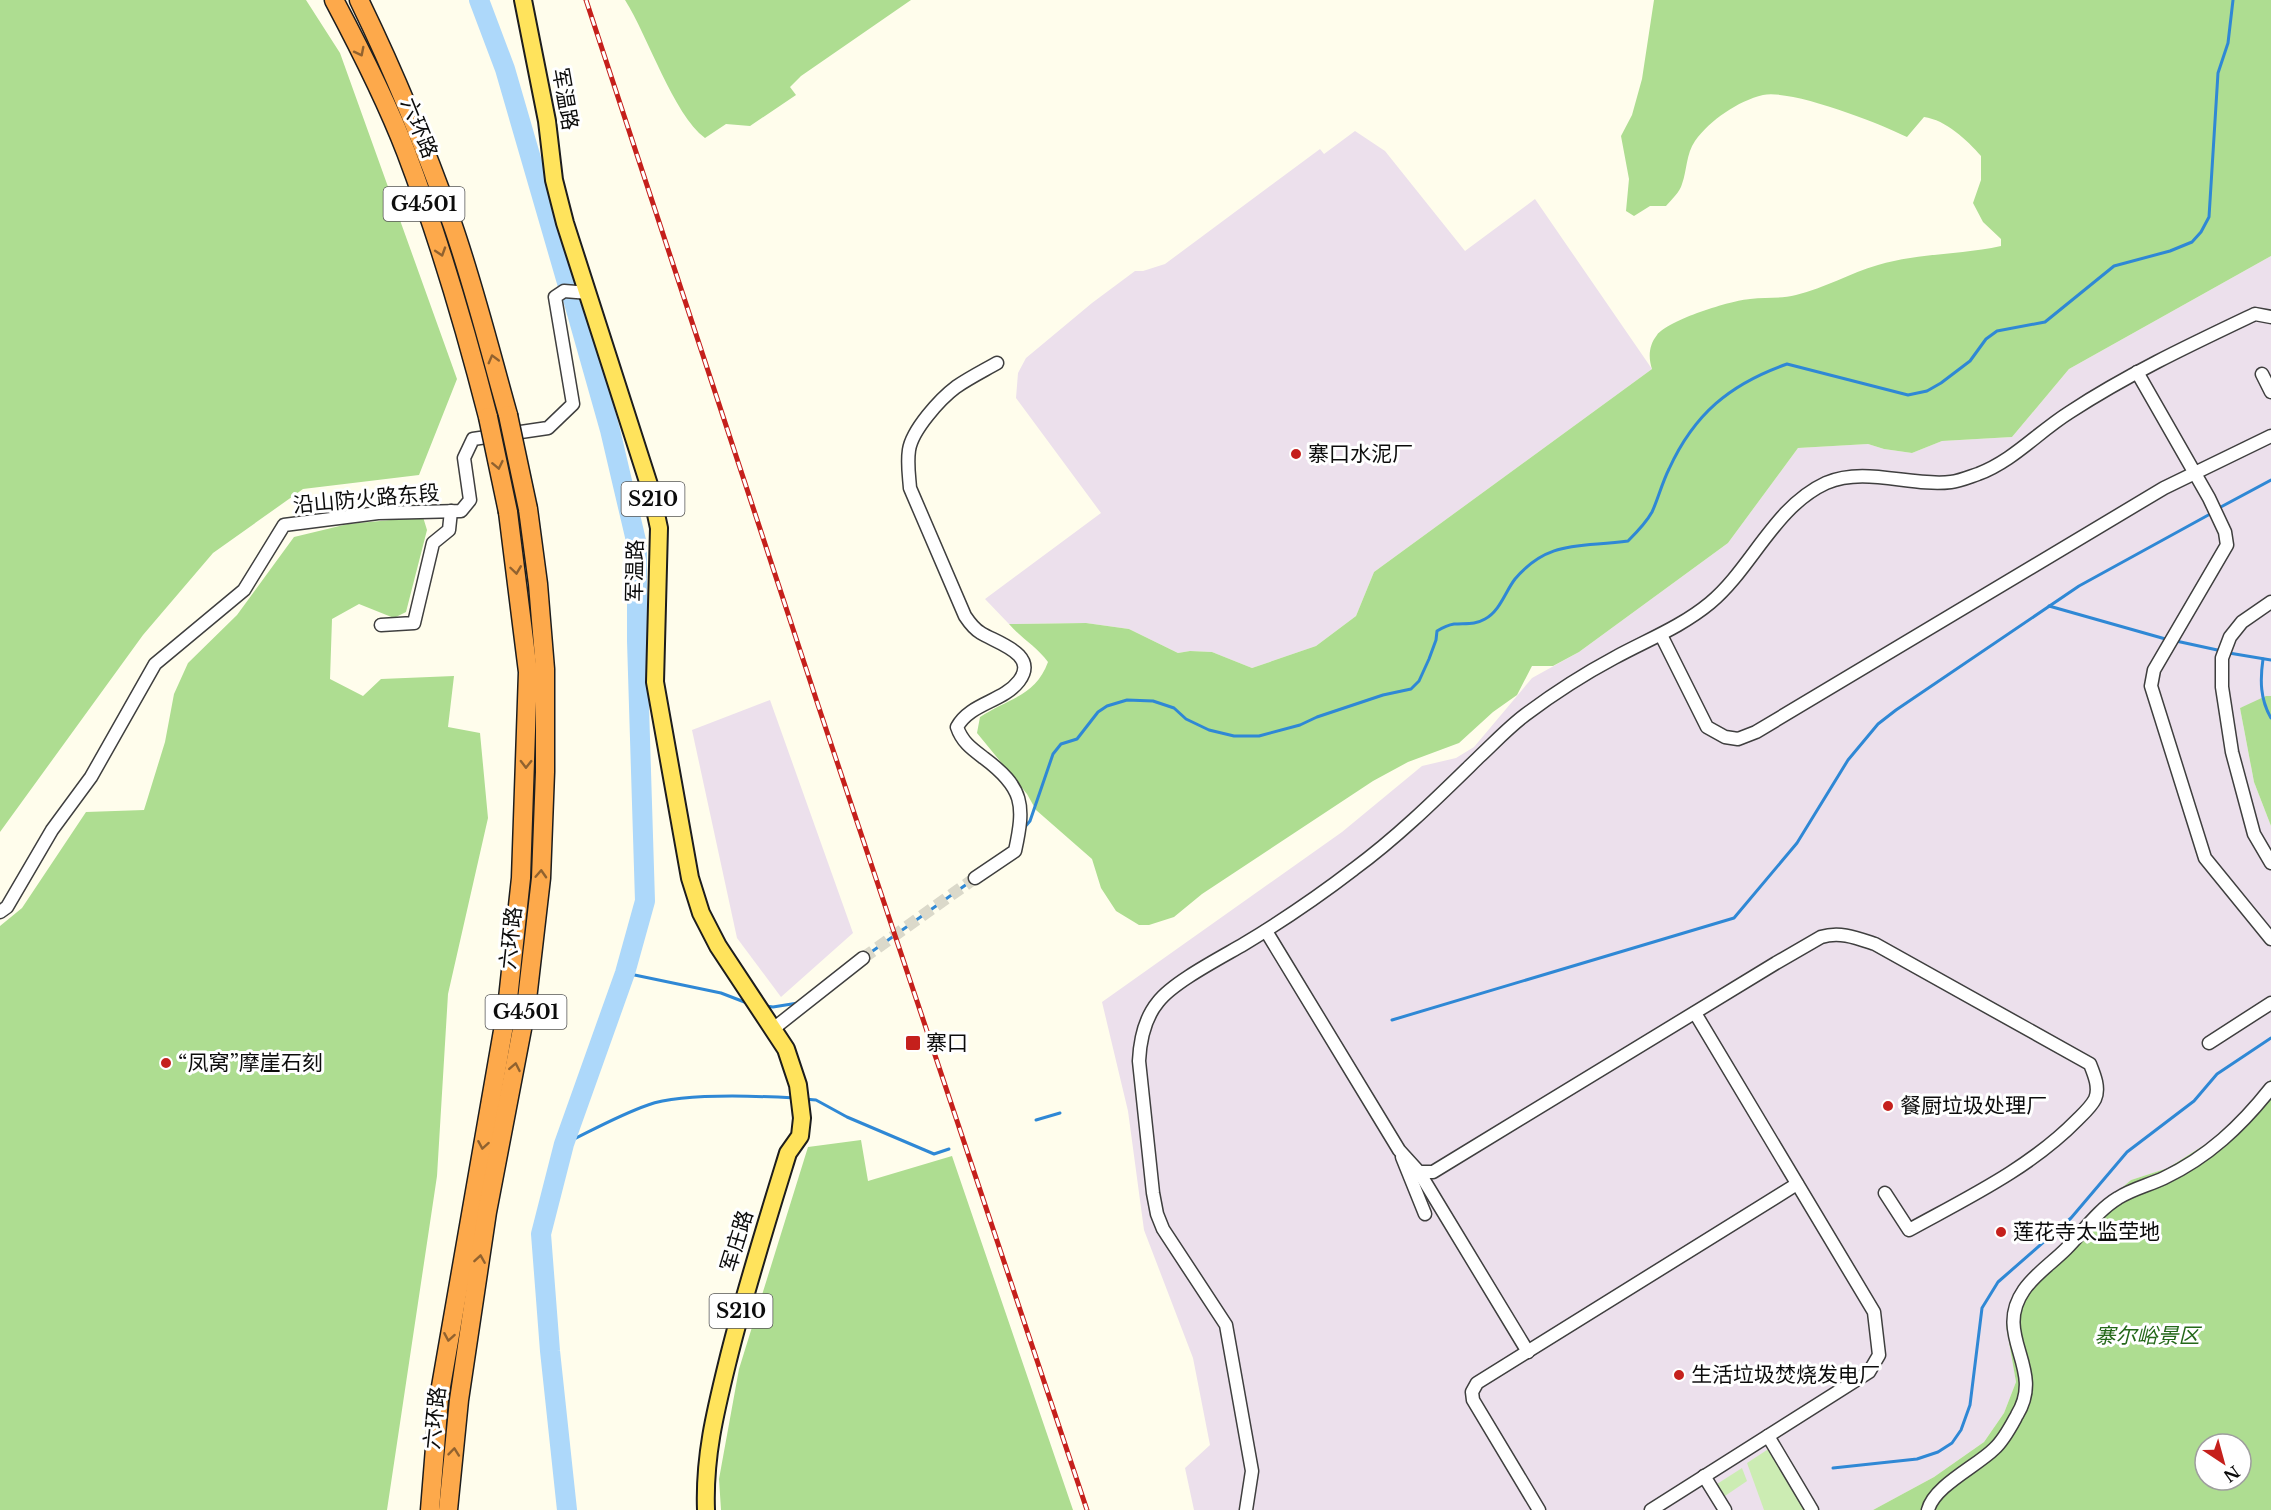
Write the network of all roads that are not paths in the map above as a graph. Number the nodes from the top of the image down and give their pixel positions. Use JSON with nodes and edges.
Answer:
{"nodes":[{"id":1,"x":334,"y":0,"type":"edge"},
{"id":2,"x":359,"y":0,"type":"edge"},
{"id":3,"x":523,"y":0,"type":"edge"},
{"id":4,"x":589,"y":293,"type":"junction"},
{"id":5,"x":2271,"y":317,"type":"edge"},
{"id":6,"x":997,"y":363,"type":"dead end"},
{"id":7,"x":2138,"y":372,"type":"junction"},
{"id":8,"x":2262,"y":374,"type":"dead end"},
{"id":9,"x":2271,"y":392,"type":"edge"},
{"id":10,"x":2271,"y":436,"type":"edge"},
{"id":11,"x":2195,"y":473,"type":"junction"},
{"id":12,"x":451,"y":511,"type":"junction"},
{"id":13,"x":2271,"y":602,"type":"edge"},
{"id":14,"x":381,"y":625,"type":"dead end"},
{"id":15,"x":1661,"y":635,"type":"junction"},
{"id":16,"x":2271,"y":863,"type":"edge"},
{"id":17,"x":975,"y":878,"type":"tunnel mouth"},
{"id":18,"x":0,"y":912,"type":"edge"},
{"id":19,"x":1266,"y":931,"type":"junction"},
{"id":20,"x":2271,"y":939,"type":"edge"},
{"id":21,"x":863,"y":958,"type":"tunnel mouth"},
{"id":22,"x":2271,"y":1003,"type":"edge"},
{"id":23,"x":1695,"y":1013,"type":"junction"},
{"id":24,"x":773,"y":1029,"type":"junction"},
{"id":25,"x":2209,"y":1043,"type":"dead end"},
{"id":26,"x":2271,"y":1088,"type":"edge"},
{"id":27,"x":1399,"y":1150,"type":"junction"},
{"id":28,"x":1419,"y":1172,"type":"junction"},
{"id":29,"x":1797,"y":1184,"type":"junction"},
{"id":30,"x":1885,"y":1193,"type":"dead end"},
{"id":31,"x":1425,"y":1214,"type":"dead end"},
{"id":32,"x":1527,"y":1352,"type":"junction"},
{"id":33,"x":1768,"y":1436,"type":"junction"},
{"id":34,"x":1704,"y":1476,"type":"junction"},
{"id":35,"x":430,"y":1510,"type":"edge"},
{"id":36,"x":448,"y":1510,"type":"edge"},
{"id":37,"x":706,"y":1510,"type":"edge"},
{"id":38,"x":1246,"y":1510,"type":"edge"},
{"id":39,"x":1539,"y":1510,"type":"edge"},
{"id":40,"x":1651,"y":1510,"type":"edge"},
{"id":41,"x":1725,"y":1510,"type":"edge"},
{"id":42,"x":1812,"y":1510,"type":"edge"},
{"id":43,"x":1928,"y":1510,"type":"edge"}],
"edges":[{"from":1,"to":35,"type":"highway","name":"六环路","number":"G4501","one_way":true,"bridge":true},
{"from":36,"to":2,"type":"highway","name":"六环路","number":"G4501","one_way":true,"bridge":true},
{"from":3,"to":4,"type":"main road","name":"军温路","number":"S210"},
{"from":4,"to":12,"type":"street","name":"沿山防火路东段"},
{"from":4,"to":24,"type":"main road","name":"军温路","number":"S210"},
{"from":5,"to":7,"type":"street"},
{"from":6,"to":17,"type":"street"},
{"from":7,"to":11,"type":"street"},
{"from":7,"to":15,"type":"street"},
{"from":8,"to":9,"type":"street"},
{"from":10,"to":11,"type":"street"},
{"from":11,"to":15,"type":"street"},
{"from":11,"to":20,"type":"street"},
{"from":12,"to":14,"type":"street"},
{"from":12,"to":18,"type":"street","name":"沿山防火路东段"},
{"from":13,"to":16,"type":"street"},
{"from":15,"to":19,"type":"street"},
{"from":19,"to":27,"type":"street"},
{"from":19,"to":38,"type":"street"},
{"from":21,"to":24,"type":"street"},
{"from":22,"to":25,"type":"street"},
{"from":23,"to":28,"type":"street"},
{"from":23,"to":29,"type":"street"},
{"from":23,"to":30,"type":"street"},
{"from":24,"to":37,"type":"main road","name":"军庄路","number":"S210"},
{"from":26,"to":43,"type":"street"},
{"from":27,"to":28,"type":"street"},
{"from":27,"to":31,"type":"street"},
{"from":28,"to":32,"type":"street"},
{"from":29,"to":32,"type":"street"},
{"from":29,"to":33,"type":"street"},
{"from":32,"to":39,"type":"street"},
{"from":33,"to":34,"type":"street"},
{"from":33,"to":42,"type":"street"},
{"from":34,"to":40,"type":"street"},
{"from":34,"to":41,"type":"street"}]}
